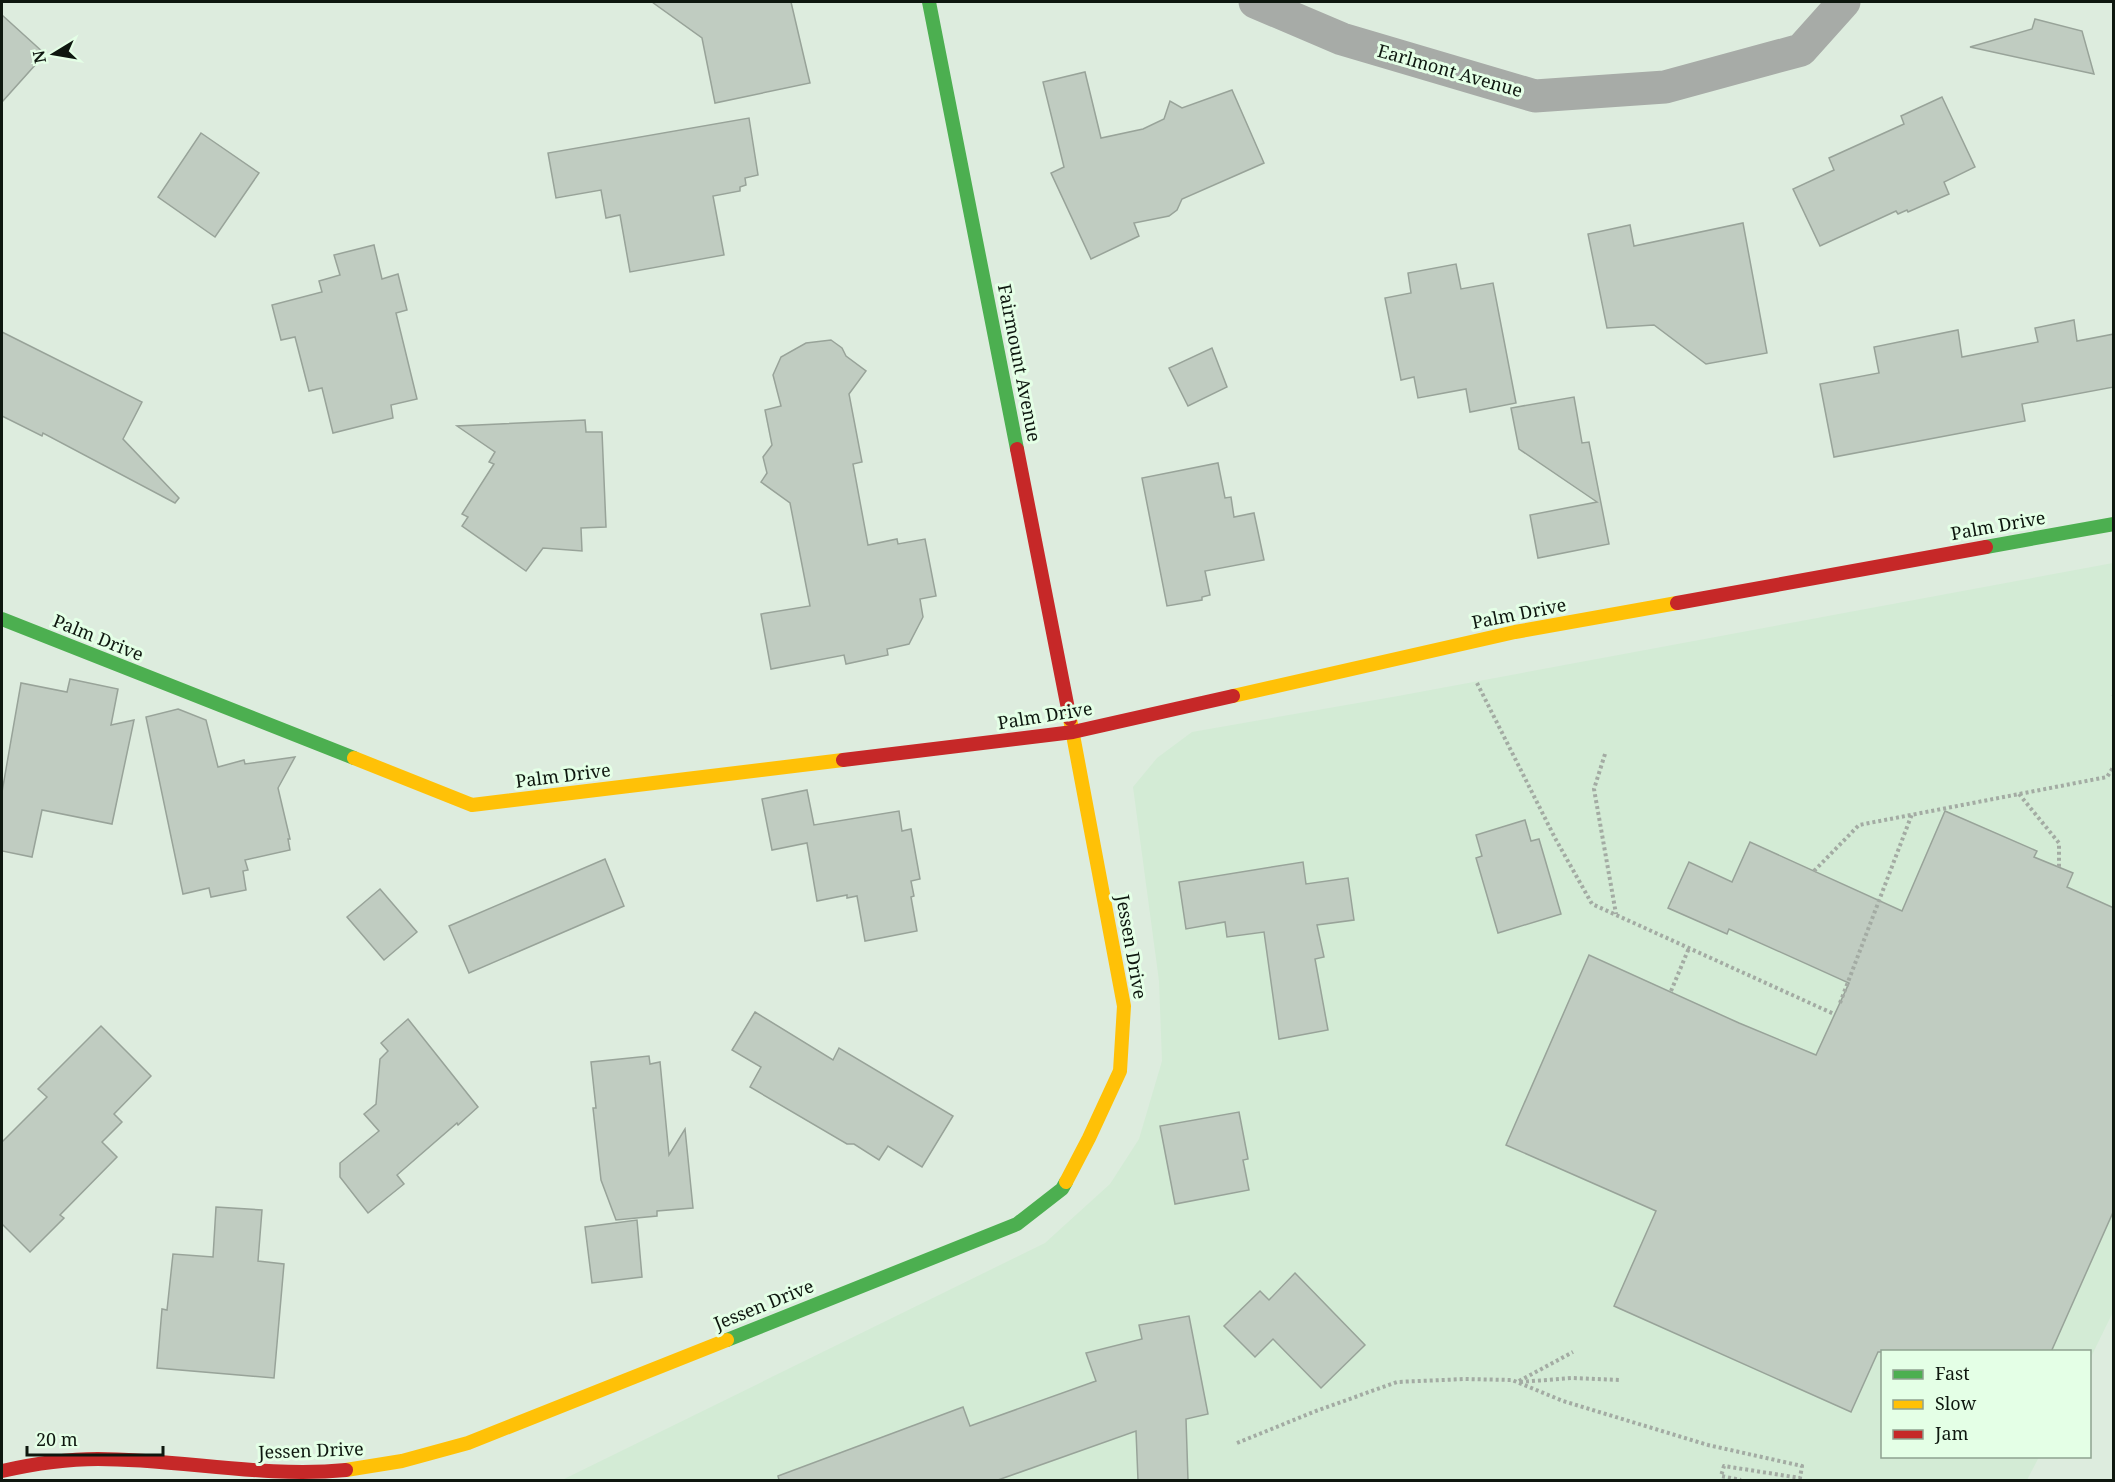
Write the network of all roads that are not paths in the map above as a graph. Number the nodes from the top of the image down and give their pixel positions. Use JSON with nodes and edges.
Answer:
{"nodes":[{"id":1,"x":929,"y":2,"type":"edge"},
{"id":2,"x":1255,"y":2,"type":"edge"},
{"id":3,"x":1844,"y":2,"type":"edge"},
{"id":4,"x":2114,"y":524,"type":"edge"},
{"id":5,"x":2,"y":619,"type":"edge"},
{"id":6,"x":1073,"y":732,"type":"junction"},
{"id":7,"x":98,"y":1470,"type":"edge"},
{"id":8,"x":2,"y":1471,"type":"edge"}],
"edges":[{"from":1,"to":6,"type":"street","name":"Fairmount Avenue"},
{"from":2,"to":3,"type":"street","name":"Earlmont Avenue"},
{"from":4,"to":6,"type":"street","name":"Palm Drive"},
{"from":5,"to":6,"type":"street","name":"Palm Drive"},
{"from":6,"to":7,"type":"street","name":"Jessen Drive"},
{"from":7,"to":8,"type":"street","name":"Jessen Drive"}]}
